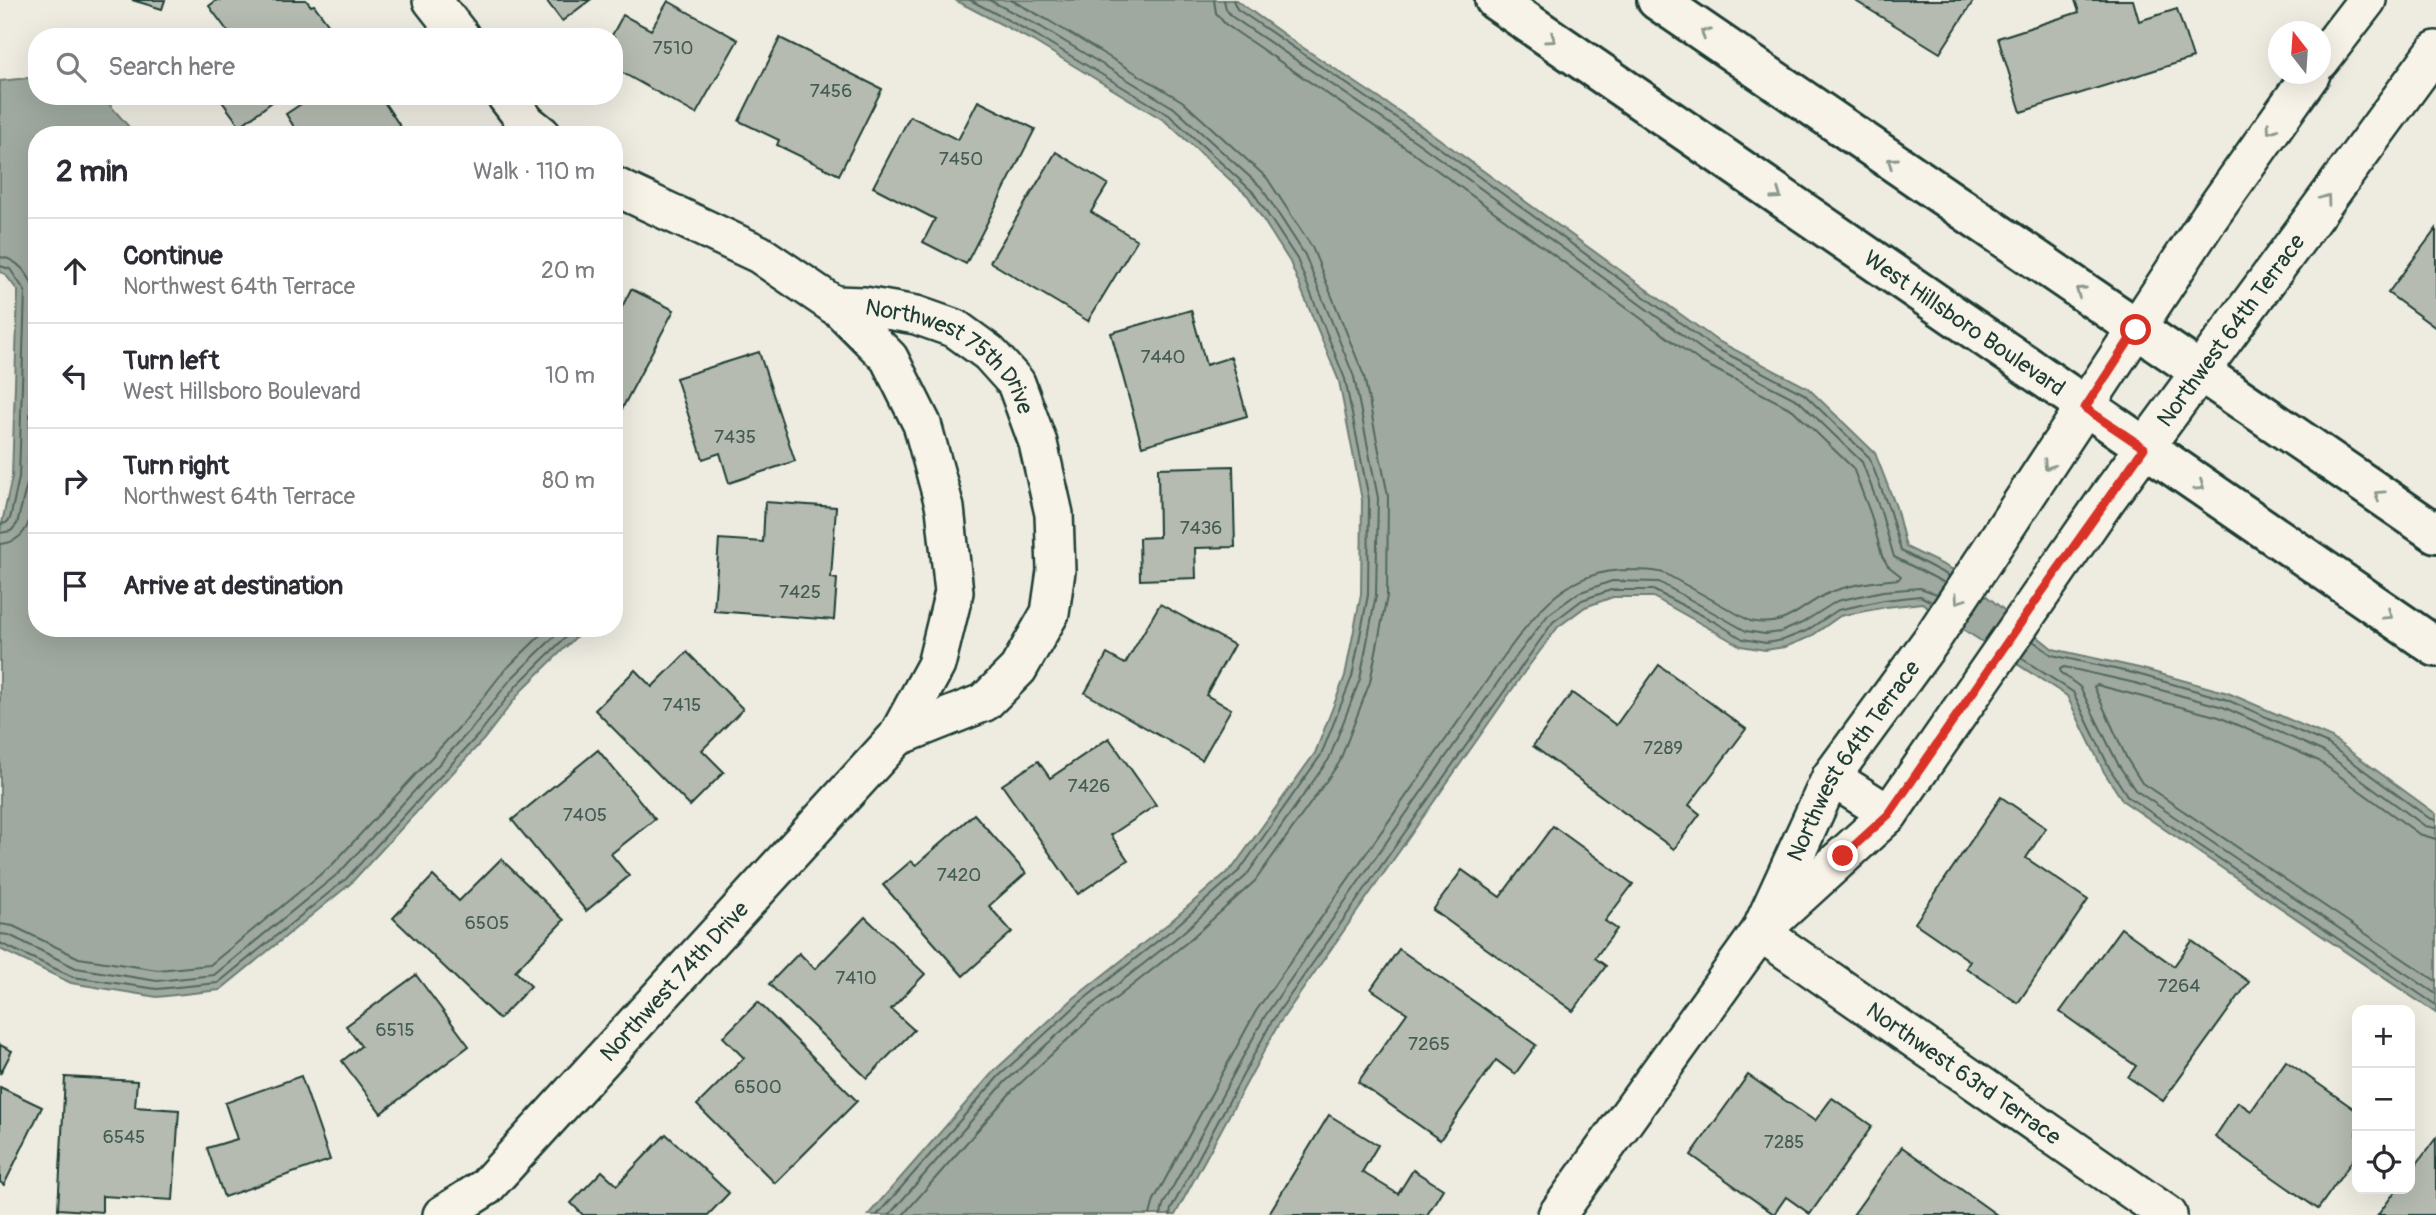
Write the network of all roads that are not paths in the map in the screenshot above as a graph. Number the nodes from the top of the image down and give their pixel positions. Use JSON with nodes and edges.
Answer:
{"nodes":[{"id":1,"x":432,"y":0,"type":"edge"},
{"id":2,"x":1495,"y":0,"type":"edge"},
{"id":3,"x":1657,"y":0,"type":"edge"},
{"id":4,"x":2367,"y":0,"type":"edge"},
{"id":5,"x":454,"y":28,"type":"edge"},
{"id":6,"x":2331,"y":47,"type":"edge"},
{"id":7,"x":2436,"y":50,"type":"edge"},
{"id":8,"x":2304,"y":84,"type":"edge"},
{"id":9,"x":513,"y":105,"type":"edge"},
{"id":10,"x":531,"y":126,"type":"edge"},
{"id":11,"x":623,"y":190,"type":"edge"},
{"id":12,"x":834,"y":304,"type":"junction"},
{"id":13,"x":2136,"y":330,"type":"junction"},
{"id":14,"x":2199,"y":373,"type":"junction"},
{"id":15,"x":2085,"y":408,"type":"junction"},
{"id":16,"x":1038,"y":443,"type":"joint"},
{"id":17,"x":2144,"y":448,"type":"junction"},
{"id":18,"x":945,"y":508,"type":"joint"},
{"id":19,"x":2436,"y":533,"type":"edge"},
{"id":20,"x":2436,"y":648,"type":"edge"},
{"id":21,"x":897,"y":737,"type":"junction"},
{"id":22,"x":1831,"y":777,"type":"junction"},
{"id":23,"x":1889,"y":814,"type":"junction"},
{"id":24,"x":1760,"y":932,"type":"junction"},
{"id":25,"x":442,"y":1215,"type":"edge"},
{"id":26,"x":1557,"y":1215,"type":"edge"},
{"id":27,"x":2168,"y":1215,"type":"edge"}],
"edges":[{"from":1,"to":5,"type":"street"},
{"from":2,"to":15,"type":"street","name":"West Hillsboro Boulevard","one_way":true},
{"from":13,"to":3,"type":"street","one_way":true},
{"from":4,"to":6,"type":"street"},
{"from":14,"to":7,"type":"street","name":"Northwest 64th Terrace","one_way":true},
{"from":8,"to":13,"type":"street","name":"Northwest 64th Terrace","one_way":true},
{"from":9,"to":10,"type":"street"},
{"from":11,"to":12,"type":"street","name":"Northwest 75th Drive"},
{"from":12,"to":16,"type":"street","name":"Northwest 75th Drive"},
{"from":12,"to":18,"type":"street","name":"Northwest 75th Drive"},
{"from":13,"to":14,"type":"street"},
{"from":13,"to":15,"type":"street","name":"Northwest 64th Terrace"},
{"from":14,"to":17,"type":"street","name":"Northwest 64th Terrace"},
{"from":19,"to":14,"type":"street","one_way":true},
{"from":15,"to":17,"type":"street","name":"West Hillsboro Boulevard"},
{"from":15,"to":22,"type":"street","name":"Northwest 64th Terrace","one_way":true},
{"from":16,"to":21,"type":"street","name":"Northwest 74th Drive"},
{"from":17,"to":20,"type":"street","name":"West Hillsboro Boulevard","one_way":true},
{"from":17,"to":23,"type":"street","name":"Northwest 64th Terrace"},
{"from":18,"to":21,"type":"street","name":"Northwest 74th Drive"},
{"from":21,"to":25,"type":"street","name":"Northwest 74th Drive"},
{"from":22,"to":23,"type":"street"},
{"from":22,"to":24,"type":"street","name":"Northwest 64th Terrace"},
{"from":23,"to":24,"type":"street","name":"Northwest 64th Terrace"},
{"from":24,"to":26,"type":"street","name":"Northwest 64th Terrace"},
{"from":24,"to":27,"type":"street","name":"Northwest 63rd Terrace"}]}
